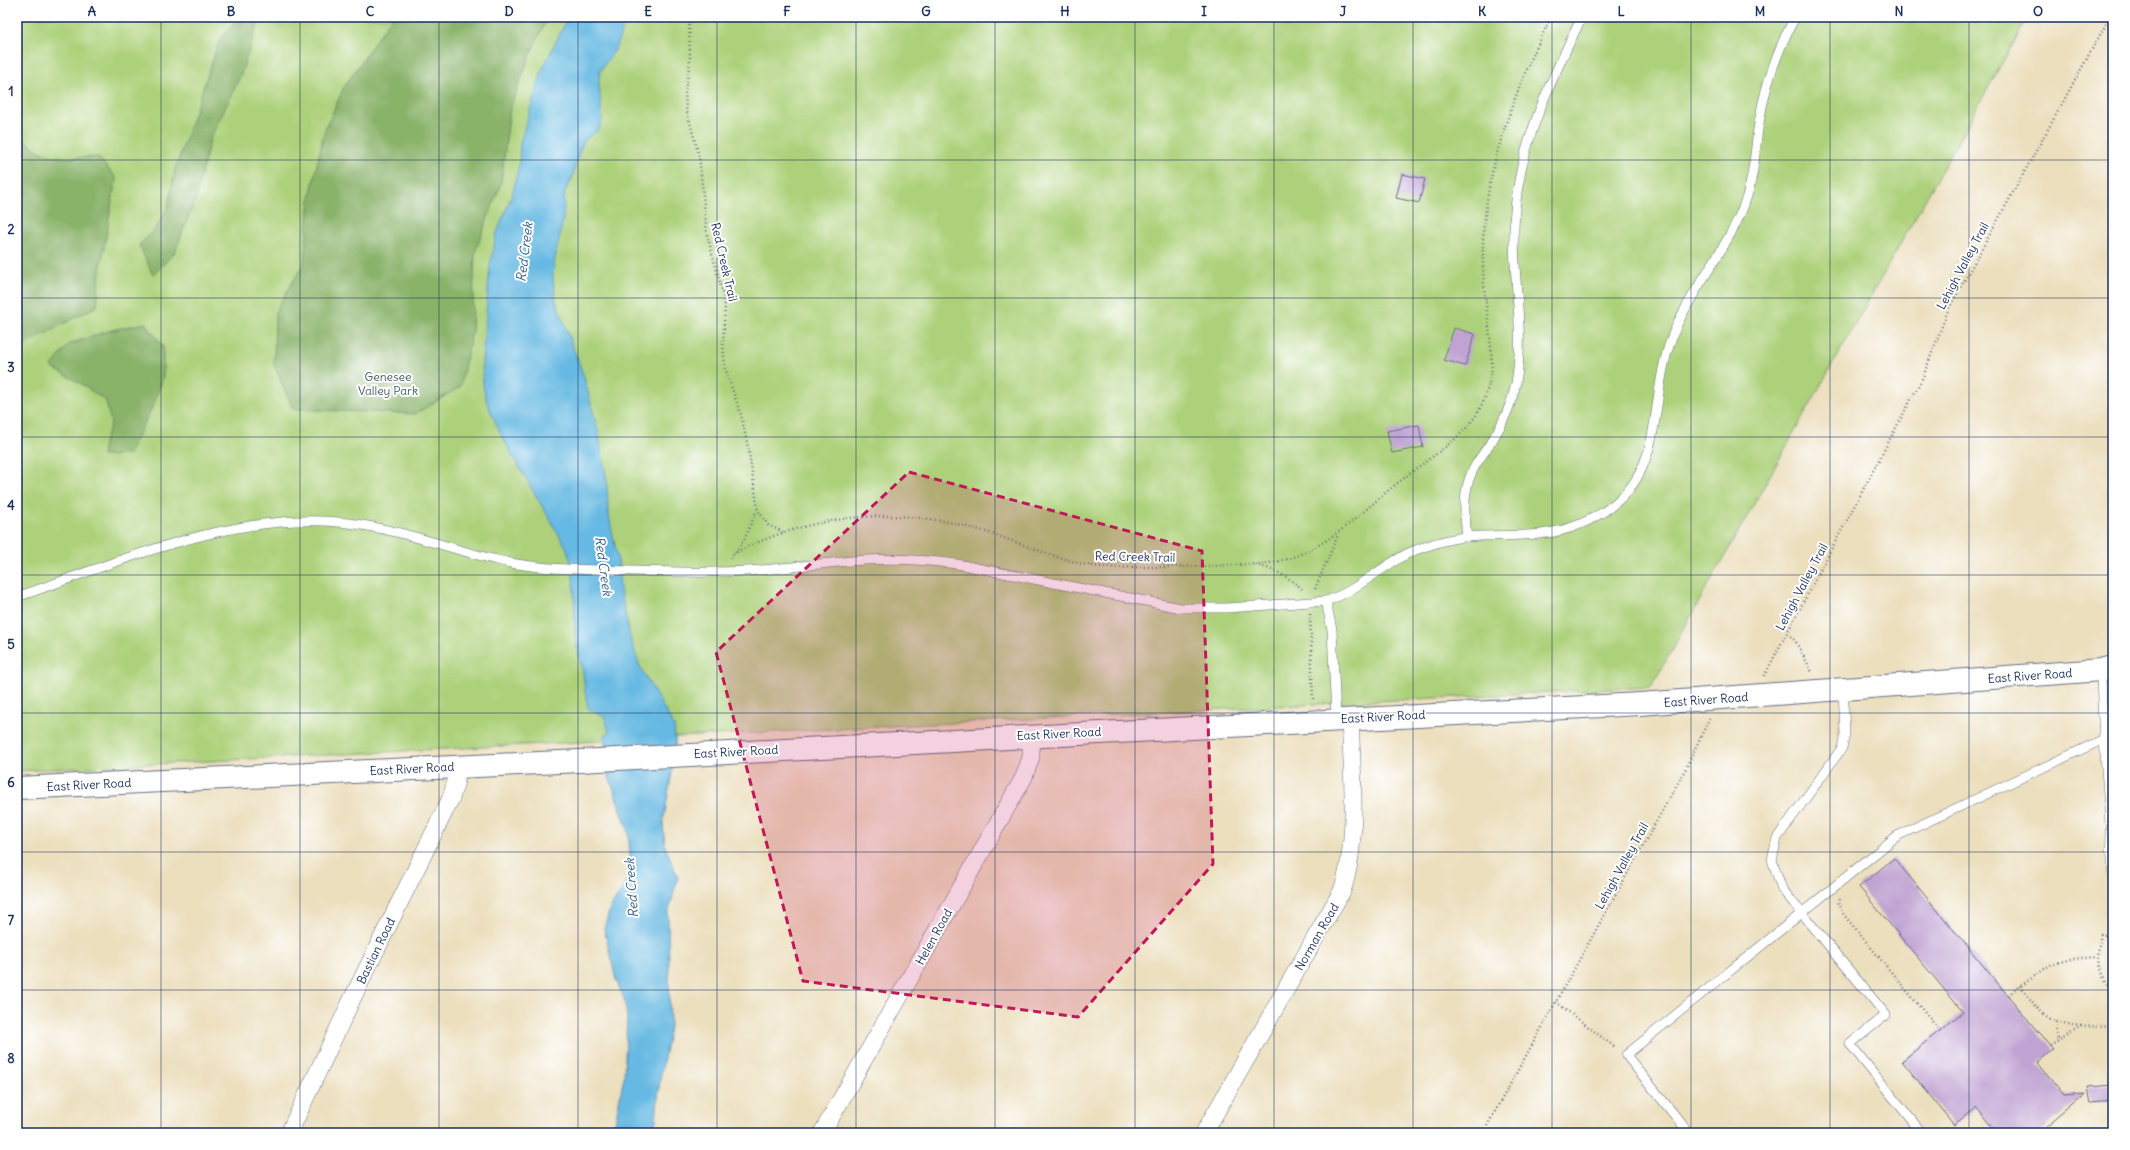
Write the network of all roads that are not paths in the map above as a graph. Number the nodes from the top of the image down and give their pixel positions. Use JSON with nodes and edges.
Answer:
{"nodes":[{"id":1,"x":1582,"y":17,"type":"edge"},
{"id":2,"x":1795,"y":17,"type":"edge"},
{"id":3,"x":1467,"y":537,"type":"junction"},
{"id":4,"x":17,"y":597,"type":"edge"},
{"id":5,"x":1326,"y":601,"type":"junction"},
{"id":6,"x":2109,"y":670,"type":"edge"},
{"id":7,"x":1832,"y":691,"type":"junction"},
{"id":8,"x":1343,"y":719,"type":"junction"},
{"id":9,"x":1031,"y":736,"type":"junction"},
{"id":10,"x":2104,"y":739,"type":"junction"},
{"id":11,"x":457,"y":767,"type":"junction"},
{"id":12,"x":17,"y":788,"type":"edge"},
{"id":13,"x":2113,"y":883,"type":"edge"},
{"id":14,"x":1802,"y":911,"type":"junction"},
{"id":15,"x":289,"y":1133,"type":"edge"},
{"id":16,"x":822,"y":1133,"type":"edge"},
{"id":17,"x":1204,"y":1133,"type":"edge"},
{"id":18,"x":1689,"y":1133,"type":"edge"},
{"id":19,"x":1922,"y":1133,"type":"edge"}],
"edges":[{"from":1,"to":3,"type":"lane"},
{"from":2,"to":3,"type":"lane"},
{"from":3,"to":5,"type":"lane"},
{"from":4,"to":5,"type":"lane"},
{"from":5,"to":8,"type":"lane"},
{"from":6,"to":7,"type":"street","name":"East River Road"},
{"from":6,"to":10,"type":"lane"},
{"from":7,"to":8,"type":"street","name":"East River Road"},
{"from":7,"to":14,"type":"lane"},
{"from":8,"to":9,"type":"street","name":"East River Road"},
{"from":8,"to":17,"type":"street","name":"Norman Road"},
{"from":9,"to":11,"type":"street","name":"East River Road"},
{"from":9,"to":16,"type":"street","name":"Helen Road"},
{"from":10,"to":13,"type":"lane"},
{"from":10,"to":14,"type":"lane"},
{"from":11,"to":12,"type":"street","name":"East River Road"},
{"from":11,"to":15,"type":"street","name":"Bastian Road"},
{"from":14,"to":18,"type":"lane"},
{"from":14,"to":19,"type":"lane"}]}
